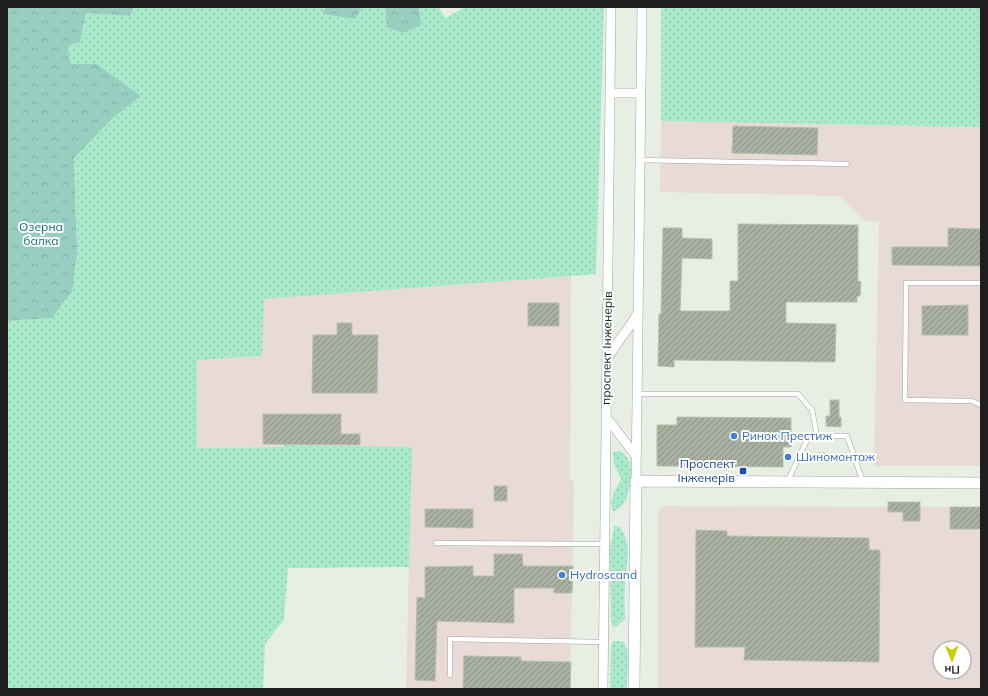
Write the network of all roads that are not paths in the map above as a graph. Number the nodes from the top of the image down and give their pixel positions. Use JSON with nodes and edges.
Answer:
{"nodes":[{"id":1,"x":642,"y":8,"type":"edge"},
{"id":2,"x":612,"y":9,"type":"edge"},
{"id":3,"x":610,"y":93,"type":"junction"},
{"id":4,"x":641,"y":94,"type":"junction"},
{"id":5,"x":640,"y":160,"type":"junction"},
{"id":6,"x":847,"y":164,"type":"dead end"},
{"id":7,"x":981,"y":283,"type":"edge"},
{"id":8,"x":638,"y":311,"type":"junction"},
{"id":9,"x":606,"y":361,"type":"junction"},
{"id":10,"x":637,"y":394,"type":"junction"},
{"id":11,"x":981,"y":405,"type":"edge"},
{"id":12,"x":606,"y":417,"type":"junction"},
{"id":13,"x":817,"y":436,"type":"junction"},
{"id":14,"x":636,"y":456,"type":"junction"},
{"id":15,"x":636,"y":481,"type":"junction"},
{"id":16,"x":788,"y":482,"type":"junction"},
{"id":17,"x":863,"y":482,"type":"junction"},
{"id":18,"x":981,"y":483,"type":"edge"},
{"id":19,"x":436,"y":543,"type":"dead end"},
{"id":20,"x":604,"y":544,"type":"junction"},
{"id":21,"x":604,"y":642,"type":"junction"},
{"id":22,"x":450,"y":675,"type":"dead end"},
{"id":23,"x":603,"y":689,"type":"edge"},
{"id":24,"x":634,"y":689,"type":"edge"}],
"edges":[{"from":1,"to":4,"type":"street"},
{"from":2,"to":3,"type":"street","name":"проспект Інженерів"},
{"from":3,"to":4,"type":"street"},
{"from":3,"to":9,"type":"street","name":"проспект Інженерів"},
{"from":4,"to":5,"type":"street"},
{"from":5,"to":6,"type":"lane"},
{"from":5,"to":8,"type":"street"},
{"from":7,"to":11,"type":"lane"},
{"from":8,"to":9,"type":"street"},
{"from":8,"to":10,"type":"street"},
{"from":9,"to":12,"type":"street","name":"проспект Інженерів"},
{"from":10,"to":13,"type":"lane"},
{"from":10,"to":14,"type":"street"},
{"from":12,"to":14,"type":"street"},
{"from":12,"to":20,"type":"street","name":"проспект Інженерів"},
{"from":13,"to":16,"type":"lane"},
{"from":13,"to":17,"type":"lane"},
{"from":14,"to":15,"type":"street"},
{"from":15,"to":16,"type":"street"},
{"from":15,"to":24,"type":"street"},
{"from":16,"to":17,"type":"street"},
{"from":17,"to":18,"type":"street"},
{"from":19,"to":20,"type":"lane"},
{"from":20,"to":21,"type":"street","name":"проспект Інженерів"},
{"from":21,"to":22,"type":"lane"},
{"from":21,"to":23,"type":"street","name":"проспект Інженерів"}]}
